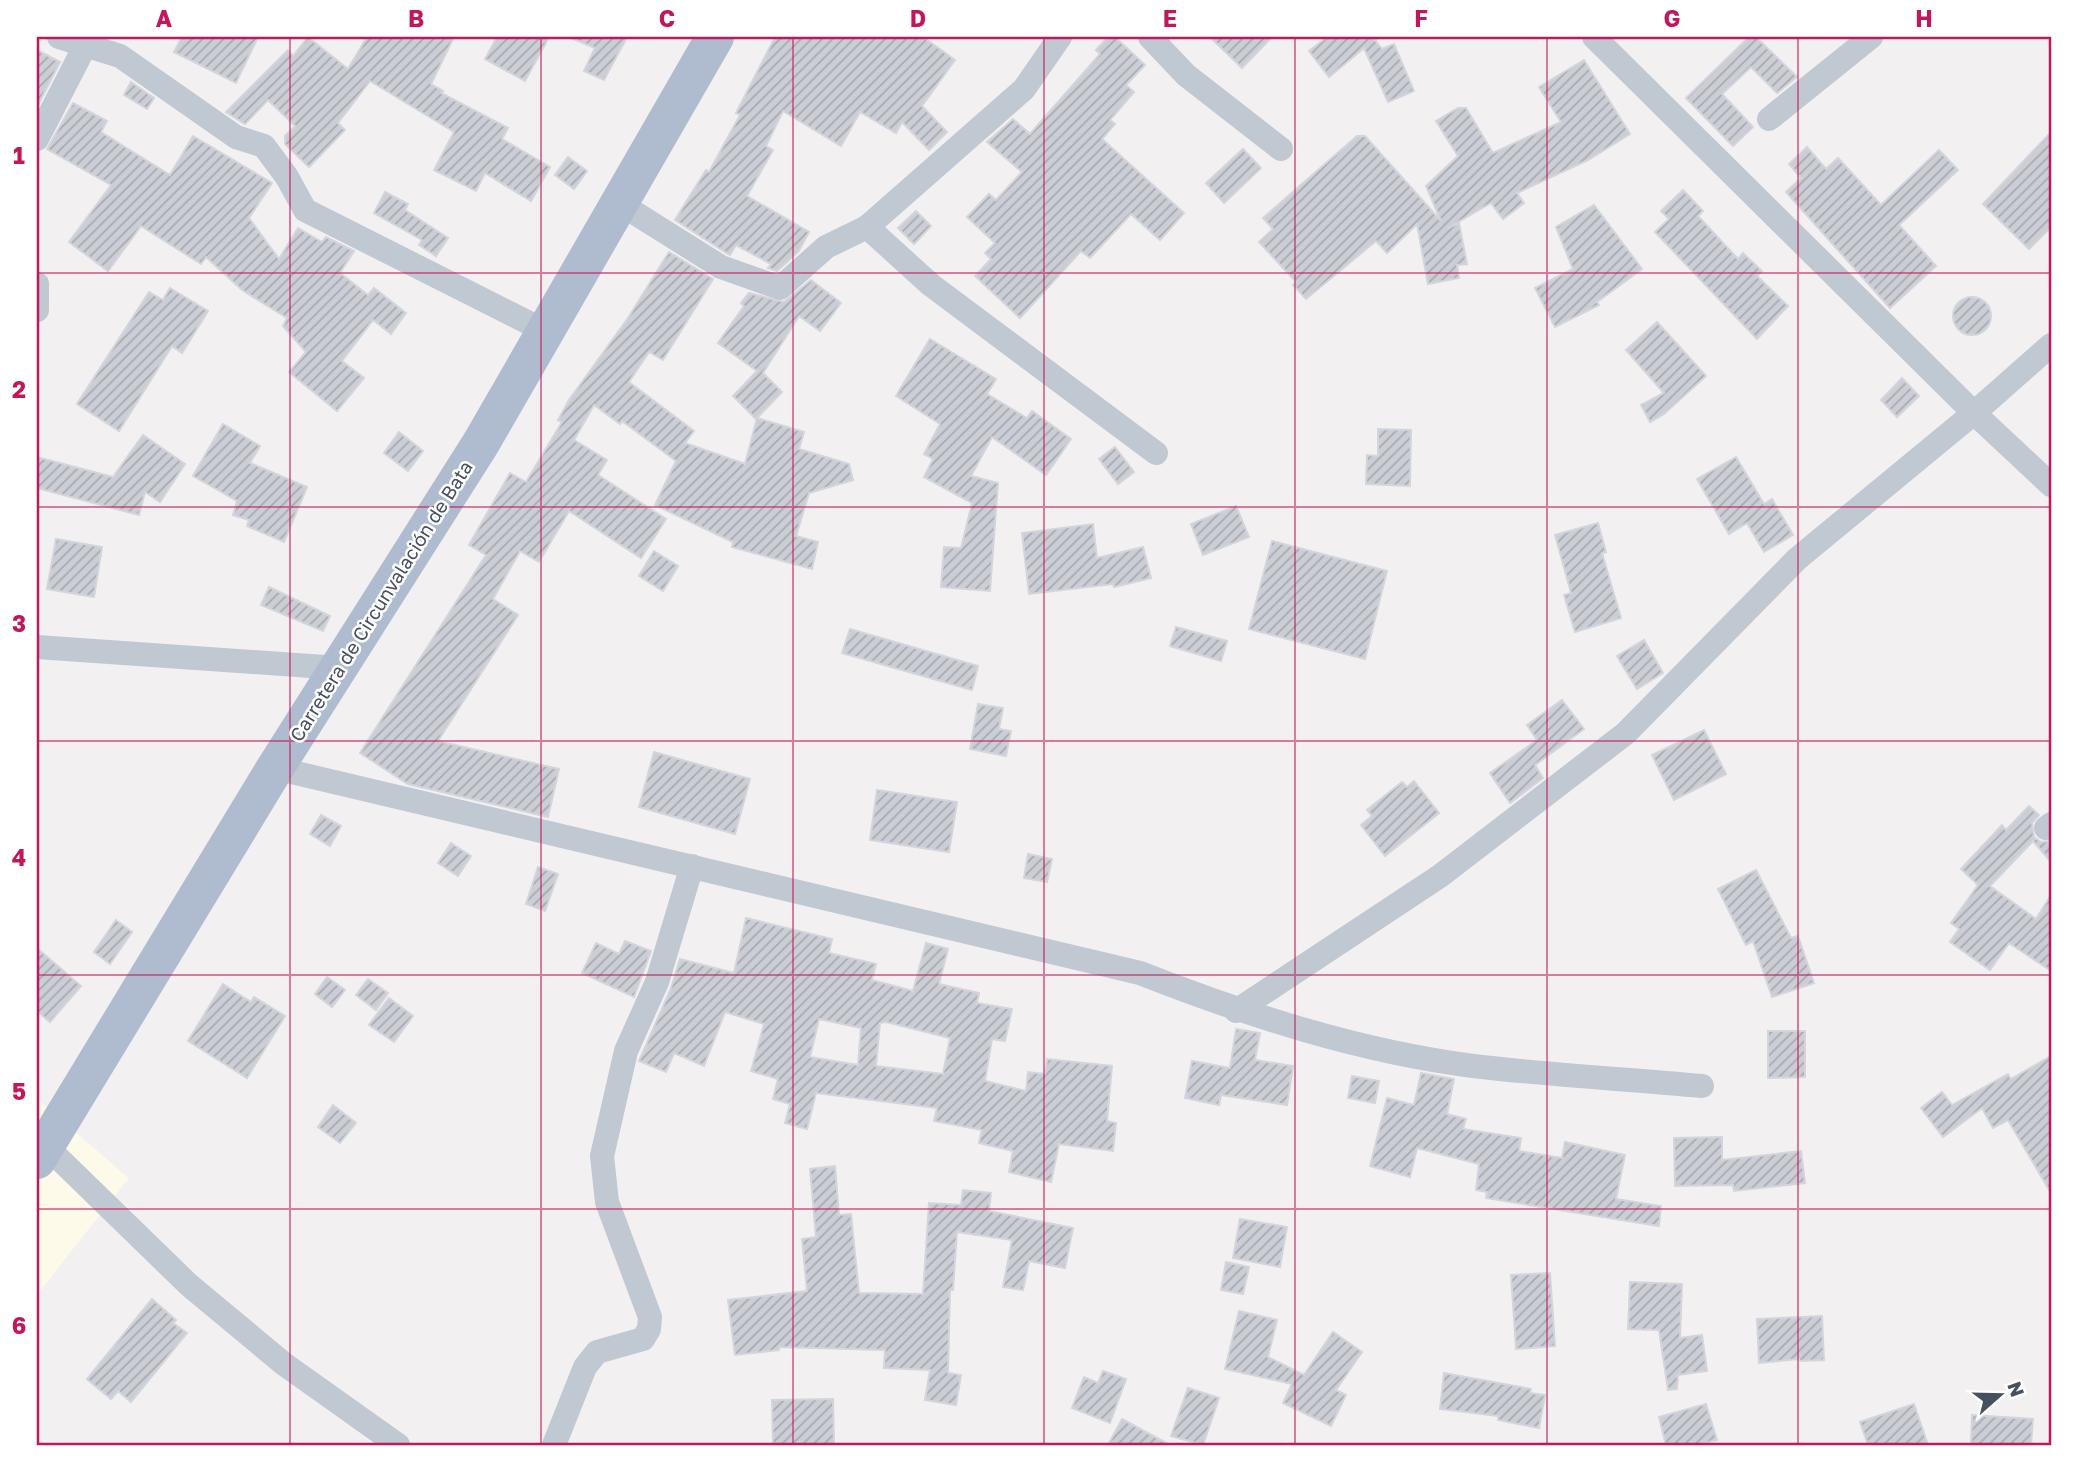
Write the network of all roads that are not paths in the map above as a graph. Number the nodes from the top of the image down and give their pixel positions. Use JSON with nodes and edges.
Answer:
{"nodes":[{"id":1,"x":59,"y":37,"type":"edge"},
{"id":2,"x":715,"y":37,"type":"edge"},
{"id":3,"x":1060,"y":37,"type":"edge"},
{"id":4,"x":1150,"y":37,"type":"edge"},
{"id":5,"x":1594,"y":37,"type":"edge"},
{"id":6,"x":1871,"y":37,"type":"edge"},
{"id":7,"x":85,"y":46,"type":"junction"},
{"id":8,"x":1769,"y":119,"type":"dead end"},
{"id":9,"x":37,"y":139,"type":"edge"},
{"id":10,"x":1281,"y":149,"type":"dead end"},
{"id":11,"x":619,"y":203,"type":"junction"},
{"id":12,"x":867,"y":227,"type":"junction"},
{"id":13,"x":37,"y":284,"type":"edge"},
{"id":14,"x":37,"y":310,"type":"edge"},
{"id":15,"x":545,"y":331,"type":"junction"},
{"id":16,"x":2051,"y":345,"type":"edge"},
{"id":17,"x":1974,"y":413,"type":"junction"},
{"id":18,"x":1156,"y":453,"type":"dead end"},
{"id":19,"x":2051,"y":485,"type":"edge"},
{"id":20,"x":37,"y":647,"type":"edge"},
{"id":21,"x":339,"y":668,"type":"junction"},
{"id":22,"x":275,"y":768,"type":"junction"},
{"id":23,"x":692,"y":866,"type":"junction"},
{"id":24,"x":1236,"y":1011,"type":"junction"},
{"id":25,"x":1702,"y":1086,"type":"dead end"},
{"id":26,"x":42,"y":1153,"type":"edge"},
{"id":27,"x":398,"y":1445,"type":"edge"},
{"id":28,"x":554,"y":1445,"type":"edge"}],
"edges":[{"from":1,"to":7,"type":"street"},
{"from":2,"to":11,"type":"main road","name":"Carretera de Circunvalación de Bata"},
{"from":3,"to":12,"type":"street"},
{"from":4,"to":10,"type":"street"},
{"from":5,"to":17,"type":"street"},
{"from":6,"to":8,"type":"street"},
{"from":7,"to":9,"type":"street"},
{"from":7,"to":15,"type":"street"},
{"from":11,"to":12,"type":"street"},
{"from":11,"to":15,"type":"main road","name":"Carretera de Circunvalación de Bata"},
{"from":12,"to":18,"type":"street"},
{"from":13,"to":14,"type":"street"},
{"from":15,"to":21,"type":"main road","name":"Carretera de Circunvalación de Bata"},
{"from":16,"to":17,"type":"street"},
{"from":17,"to":19,"type":"street"},
{"from":17,"to":24,"type":"street"},
{"from":20,"to":21,"type":"street"},
{"from":21,"to":22,"type":"main road","name":"Carretera de Circunvalación de Bata"},
{"from":22,"to":23,"type":"street"},
{"from":22,"to":26,"type":"main road","name":"Carretera de Circunvalación de Bata"},
{"from":23,"to":24,"type":"street"},
{"from":23,"to":28,"type":"street"},
{"from":24,"to":25,"type":"street"},
{"from":26,"to":27,"type":"street"}]}
